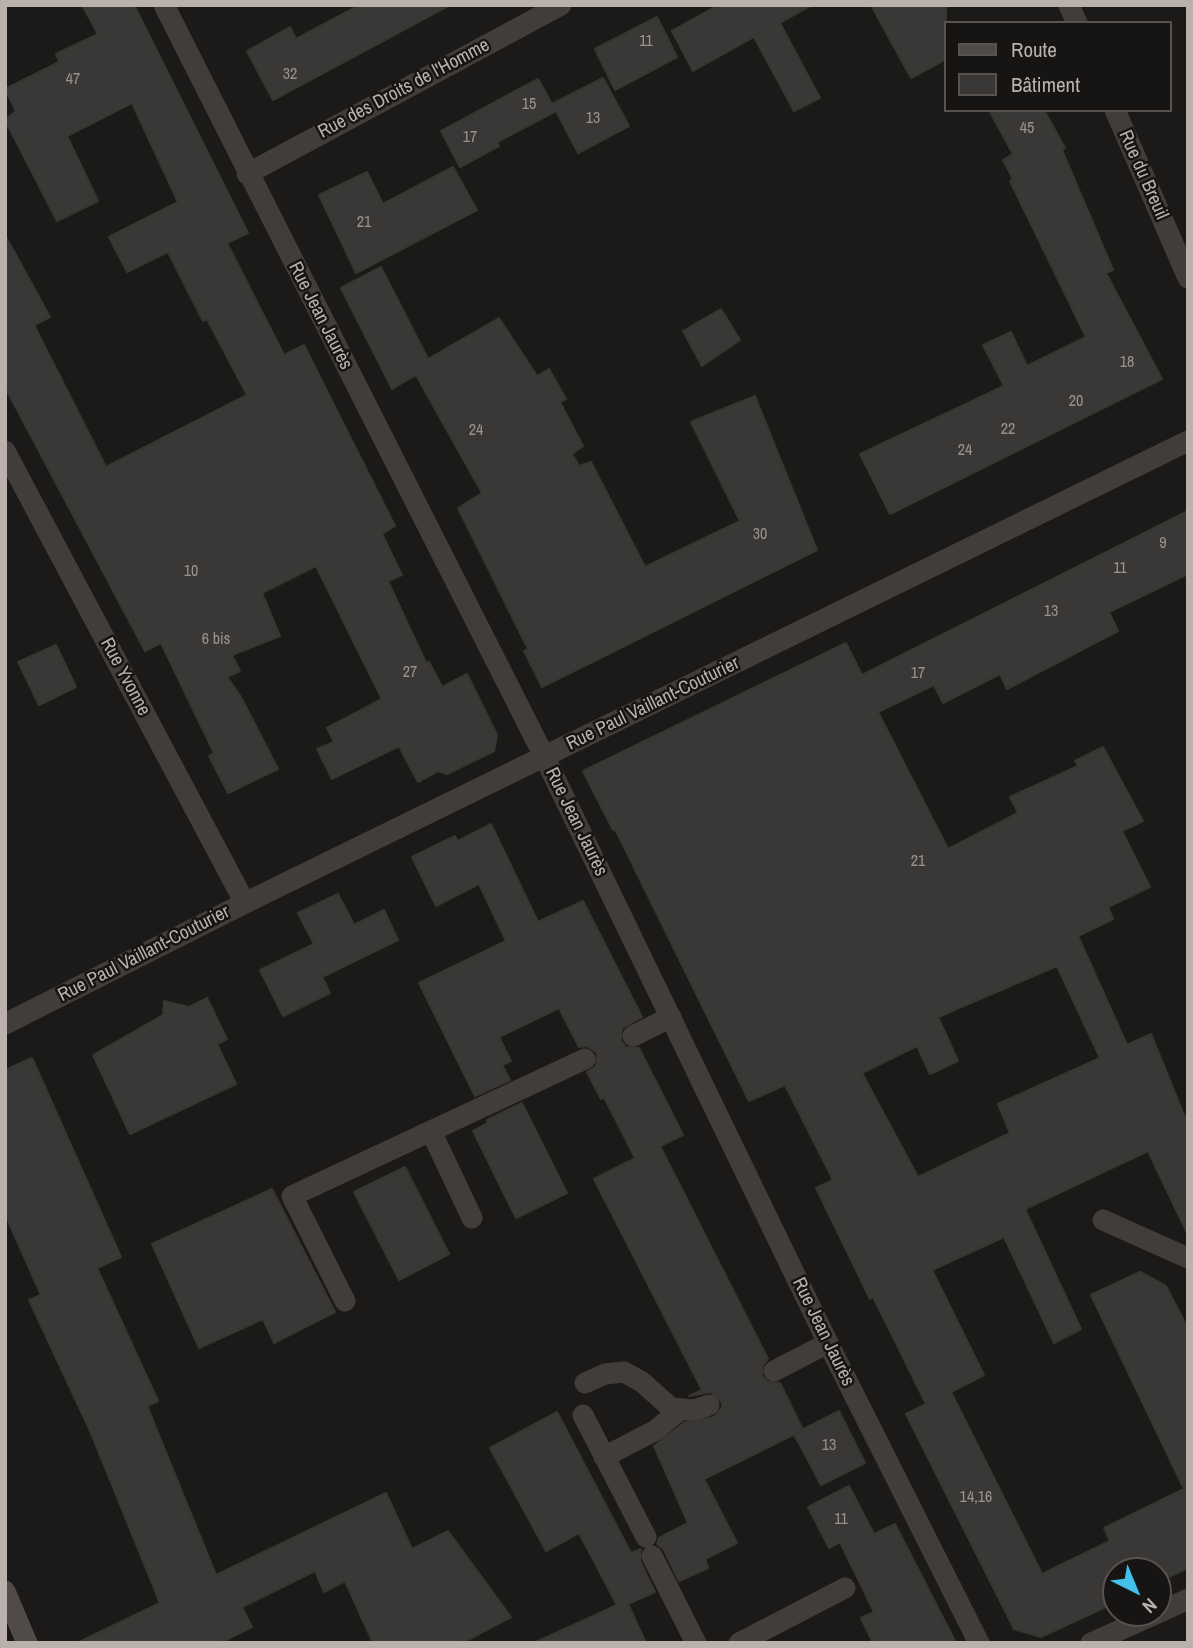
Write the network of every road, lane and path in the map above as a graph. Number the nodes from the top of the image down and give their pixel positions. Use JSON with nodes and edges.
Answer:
{"nodes":[{"id":1,"x":164,"y":5,"type":"edge"},
{"id":2,"x":561,"y":5,"type":"edge"},
{"id":3,"x":1069,"y":5,"type":"edge"},
{"id":4,"x":1076,"y":21,"type":"edge"},
{"id":5,"x":1116,"y":112,"type":"edge"},
{"id":6,"x":247,"y":174,"type":"junction"},
{"id":7,"x":1188,"y":278,"type":"edge"},
{"id":8,"x":1188,"y":441,"type":"edge"},
{"id":9,"x":5,"y":451,"type":"edge"},
{"id":10,"x":545,"y":758,"type":"junction"},
{"id":11,"x":245,"y":902,"type":"junction"},
{"id":12,"x":671,"y":1017,"type":"junction"},
{"id":13,"x":5,"y":1024,"type":"edge"},
{"id":14,"x":633,"y":1035,"type":"dead end"},
{"id":15,"x":585,"y":1059,"type":"dead end"},
{"id":16,"x":431,"y":1131,"type":"junction"},
{"id":17,"x":471,"y":1218,"type":"dead end"},
{"id":18,"x":1103,"y":1220,"type":"dead end"},
{"id":19,"x":1188,"y":1258,"type":"edge"},
{"id":20,"x":345,"y":1301,"type":"dead end"},
{"id":21,"x":828,"y":1343,"type":"junction"},
{"id":22,"x":774,"y":1371,"type":"dead end"},
{"id":23,"x":585,"y":1383,"type":"dead end"},
{"id":24,"x":709,"y":1405,"type":"dead end"},
{"id":25,"x":681,"y":1409,"type":"junction"},
{"id":26,"x":583,"y":1415,"type":"dead end"},
{"id":27,"x":604,"y":1457,"type":"junction"},
{"id":28,"x":845,"y":1588,"type":"dead end"},
{"id":29,"x":5,"y":1591,"type":"edge"},
{"id":30,"x":1127,"y":1627,"type":"edge"},
{"id":31,"x":27,"y":1643,"type":"edge"},
{"id":32,"x":696,"y":1643,"type":"edge"},
{"id":33,"x":739,"y":1643,"type":"edge"},
{"id":34,"x":979,"y":1643,"type":"edge"},
{"id":35,"x":1091,"y":1643,"type":"edge"}],
"edges":[{"from":1,"to":6,"type":"street","name":"Rue Jean Jaurès"},
{"from":2,"to":6,"type":"street","name":"Rue des Droits de l'Homme"},
{"from":3,"to":4,"type":"street"},
{"from":5,"to":7,"type":"street","name":"Rue du Breuil"},
{"from":6,"to":10,"type":"street","name":"Rue Jean Jaurès"},
{"from":8,"to":10,"type":"street","name":"Rue Paul Vaillant-Couturier"},
{"from":9,"to":11,"type":"street","name":"Rue Yvonne"},
{"from":10,"to":11,"type":"street","name":"Rue Paul Vaillant-Couturier"},
{"from":10,"to":12,"type":"street","name":"Rue Jean Jaurès"},
{"from":11,"to":13,"type":"street","name":"Rue Paul Vaillant-Couturier"},
{"from":12,"to":14,"type":"street"},
{"from":12,"to":21,"type":"street","name":"Rue Jean Jaurès"},
{"from":15,"to":16,"type":"street"},
{"from":16,"to":17,"type":"street"},
{"from":16,"to":20,"type":"street"},
{"from":18,"to":19,"type":"street"},
{"from":21,"to":22,"type":"street"},
{"from":21,"to":34,"type":"street","name":"Rue Jean Jaurès"},
{"from":23,"to":25,"type":"street"},
{"from":24,"to":25,"type":"street"},
{"from":25,"to":27,"type":"street"},
{"from":26,"to":27,"type":"street"},
{"from":27,"to":32,"type":"street"},
{"from":28,"to":33,"type":"street"},
{"from":29,"to":31,"type":"street"},
{"from":30,"to":35,"type":"street"}]}
